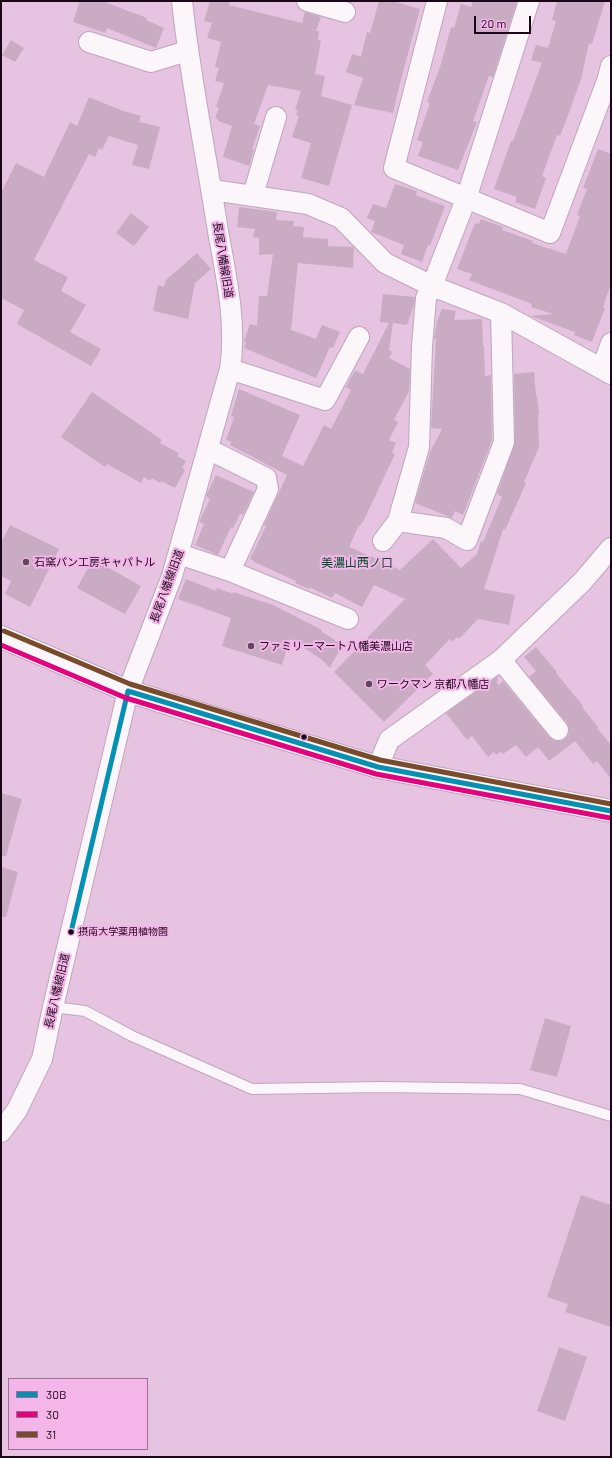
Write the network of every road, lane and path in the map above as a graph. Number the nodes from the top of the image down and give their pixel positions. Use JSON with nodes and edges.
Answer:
{"nodes":[{"id":1,"x":182,"y":1,"type":"edge"},
{"id":2,"x":307,"y":1,"type":"edge"},
{"id":3,"x":437,"y":1,"type":"edge"},
{"id":4,"x":529,"y":1,"type":"edge"},
{"id":5,"x":345,"y":12,"type":"dead end"},
{"id":6,"x":89,"y":42,"type":"dead end"},
{"id":7,"x":187,"y":51,"type":"junction"},
{"id":8,"x":610,"y":76,"type":"edge"},
{"id":9,"x":276,"y":116,"type":"dead end"},
{"id":10,"x":212,"y":190,"type":"junction"},
{"id":11,"x":254,"y":195,"type":"junction"},
{"id":12,"x":466,"y":199,"type":"junction"},
{"id":13,"x":432,"y":286,"type":"junction"},
{"id":14,"x":501,"y":313,"type":"junction"},
{"id":15,"x":359,"y":337,"type":"dead end"},
{"id":16,"x":611,"y":343,"type":"edge"},
{"id":17,"x":230,"y":369,"type":"junction"},
{"id":18,"x":606,"y":372,"type":"edge"},
{"id":19,"x":208,"y":449,"type":"junction"},
{"id":20,"x":398,"y":521,"type":"junction"},
{"id":21,"x":383,"y":541,"type":"dead end"},
{"id":22,"x":611,"y":548,"type":"edge"},
{"id":23,"x":179,"y":554,"type":"junction"},
{"id":24,"x":230,"y":571,"type":"junction"},
{"id":25,"x":348,"y":619,"type":"dead end"},
{"id":26,"x":1,"y":637,"type":"edge"},
{"id":27,"x":501,"y":660,"type":"junction"},
{"id":28,"x":128,"y":691,"type":"junction"},
{"id":29,"x":558,"y":730,"type":"dead end"},
{"id":30,"x":378,"y":767,"type":"junction"},
{"id":31,"x":611,"y":810,"type":"edge"},
{"id":32,"x":53,"y":1006,"type":"junction"},
{"id":33,"x":611,"y":1116,"type":"edge"},
{"id":34,"x":1,"y":1132,"type":"edge"}],
"edges":[{"from":1,"to":7,"type":"street","name":"長尾八幡線旧道"},
{"from":2,"to":5,"type":"street"},
{"from":3,"to":12,"type":"street"},
{"from":4,"to":12,"type":"street"},
{"from":6,"to":7,"type":"street"},
{"from":7,"to":10,"type":"street","name":"長尾八幡線旧道"},
{"from":8,"to":12,"type":"street"},
{"from":9,"to":11,"type":"street"},
{"from":10,"to":11,"type":"street"},
{"from":10,"to":17,"type":"street","name":"長尾八幡線旧道"},
{"from":11,"to":13,"type":"street"},
{"from":12,"to":13,"type":"street"},
{"from":13,"to":14,"type":"street"},
{"from":13,"to":20,"type":"street"},
{"from":14,"to":18,"type":"street"},
{"from":14,"to":20,"type":"street"},
{"from":15,"to":17,"type":"street"},
{"from":16,"to":18,"type":"street"},
{"from":17,"to":19,"type":"street","name":"長尾八幡線旧道"},
{"from":19,"to":23,"type":"street","name":"長尾八幡線旧道"},
{"from":19,"to":24,"type":"street"},
{"from":20,"to":21,"type":"street"},
{"from":22,"to":27,"type":"street"},
{"from":23,"to":24,"type":"street"},
{"from":23,"to":28,"type":"street","name":"長尾八幡線旧道"},
{"from":24,"to":25,"type":"street"},
{"from":26,"to":28,"type":"main road"},
{"from":27,"to":29,"type":"street"},
{"from":27,"to":30,"type":"street"},
{"from":28,"to":30,"type":"main road"},
{"from":28,"to":32,"type":"street","name":"長尾八幡線旧道"},
{"from":30,"to":31,"type":"main road"},
{"from":32,"to":33,"type":"lane"},
{"from":32,"to":34,"type":"street","name":"長尾八幡線旧道"}]}
